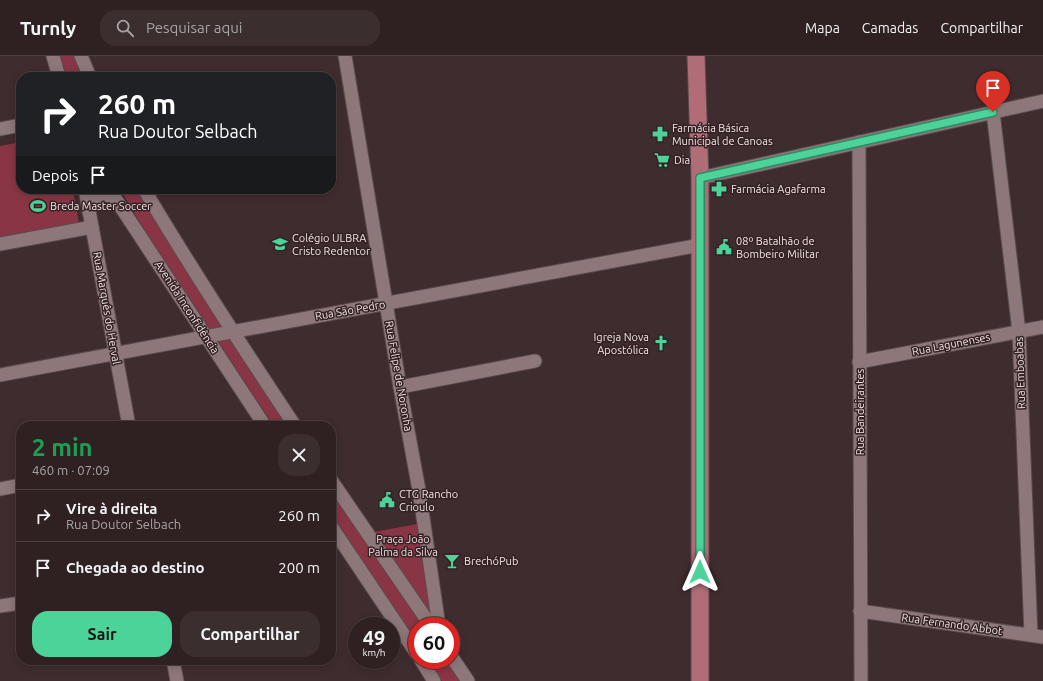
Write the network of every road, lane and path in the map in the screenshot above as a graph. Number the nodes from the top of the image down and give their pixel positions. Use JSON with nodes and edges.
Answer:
{"nodes":[{"id":1,"x":54,"y":56,"type":"edge"},
{"id":2,"x":81,"y":56,"type":"edge"},
{"id":3,"x":345,"y":56,"type":"edge"},
{"id":4,"x":696,"y":56,"type":"edge"},
{"id":5,"x":58,"y":72,"type":"edge"},
{"id":6,"x":88,"y":72,"type":"edge"},
{"id":7,"x":1043,"y":101,"type":"edge"},
{"id":8,"x":993,"y":112,"type":"junction"},
{"id":9,"x":16,"y":126,"type":"edge"},
{"id":10,"x":0,"y":129,"type":"edge"},
{"id":11,"x":859,"y":142,"type":"junction"},
{"id":12,"x":700,"y":178,"type":"junction"},
{"id":13,"x":86,"y":194,"type":"edge"},
{"id":14,"x":108,"y":194,"type":"edge"},
{"id":15,"x":112,"y":194,"type":"edge"},
{"id":16,"x":147,"y":194,"type":"edge"},
{"id":17,"x":89,"y":212,"type":"junction"},
{"id":18,"x":92,"y":227,"type":"junction"},
{"id":19,"x":0,"y":244,"type":"edge"},
{"id":20,"x":700,"y":245,"type":"junction"},
{"id":21,"x":386,"y":304,"type":"junction"},
{"id":22,"x":1043,"y":327,"type":"edge"},
{"id":23,"x":232,"y":331,"type":"junction"},
{"id":24,"x":1019,"y":332,"type":"junction"},
{"id":25,"x":205,"y":336,"type":"junction"},
{"id":26,"x":115,"y":354,"type":"junction"},
{"id":27,"x":535,"y":361,"type":"dead end"},
{"id":28,"x":859,"y":362,"type":"junction"},
{"id":29,"x":0,"y":375,"type":"edge"},
{"id":30,"x":400,"y":386,"type":"junction"},
{"id":31,"x":128,"y":421,"type":"edge"},
{"id":32,"x":262,"y":421,"type":"edge"},
{"id":33,"x":292,"y":421,"type":"edge"},
{"id":34,"x":16,"y":486,"type":"edge"},
{"id":35,"x":336,"y":487,"type":"edge"},
{"id":36,"x":0,"y":489,"type":"edge"},
{"id":37,"x":336,"y":533,"type":"edge"},
{"id":38,"x":16,"y":604,"type":"edge"},
{"id":39,"x":0,"y":606,"type":"edge"},
{"id":40,"x":860,"y":611,"type":"junction"},
{"id":41,"x":425,"y":617,"type":"edge"},
{"id":42,"x":438,"y":617,"type":"edge"},
{"id":43,"x":1037,"y":636,"type":"edge"},
{"id":44,"x":408,"y":641,"type":"edge"},
{"id":45,"x":174,"y":665,"type":"edge"},
{"id":46,"x":427,"y":669,"type":"edge"},
{"id":47,"x":460,"y":669,"type":"edge"},
{"id":48,"x":177,"y":681,"type":"edge"},
{"id":49,"x":434,"y":681,"type":"edge"},
{"id":50,"x":468,"y":681,"type":"edge"},
{"id":51,"x":700,"y":681,"type":"edge"},
{"id":52,"x":861,"y":681,"type":"edge"}],
"edges":[{"from":1,"to":5,"type":"street"},
{"from":2,"to":6,"type":"street"},
{"from":3,"to":21,"type":"street","name":"Rua Felipe de Noronha"},
{"from":4,"to":12,"type":"main road"},
{"from":7,"to":8,"type":"street"},
{"from":8,"to":11,"type":"street"},
{"from":8,"to":24,"type":"street","name":"Rua Emboabas"},
{"from":9,"to":10,"type":"street"},
{"from":11,"to":12,"type":"street"},
{"from":11,"to":28,"type":"street","name":"Rua Bandeirantes"},
{"from":12,"to":20,"type":"main road"},
{"from":13,"to":17,"type":"street","name":"Rua Marquês do Herval"},
{"from":14,"to":17,"type":"street"},
{"from":15,"to":25,"type":"street","name":"Avenida Inconfidência"},
{"from":16,"to":23,"type":"street"},
{"from":17,"to":18,"type":"street","name":"Rua Marquês do Herval"},
{"from":18,"to":19,"type":"street"},
{"from":18,"to":26,"type":"street","name":"Rua Marquês do Herval"},
{"from":20,"to":21,"type":"street","name":"Rua São Pedro"},
{"from":20,"to":51,"type":"main road"},
{"from":21,"to":23,"type":"street","name":"Rua São Pedro"},
{"from":21,"to":30,"type":"street","name":"Rua Felipe de Noronha"},
{"from":22,"to":24,"type":"street","name":"Rua Lagunenses"},
{"from":23,"to":25,"type":"street","name":"Rua São Pedro"},
{"from":23,"to":33,"type":"street"},
{"from":24,"to":28,"type":"street","name":"Rua Lagunenses"},
{"from":24,"to":43,"type":"street","name":"Rua Emboabas"},
{"from":25,"to":26,"type":"street","name":"Rua São Pedro"},
{"from":25,"to":32,"type":"street","name":"Avenida Inconfidência"},
{"from":26,"to":29,"type":"street","name":"Rua São Pedro"},
{"from":26,"to":31,"type":"street","name":"Rua Marquês do Herval"},
{"from":27,"to":30,"type":"street"},
{"from":28,"to":40,"type":"street","name":"Rua Bandeirantes"},
{"from":30,"to":42,"type":"street","name":"Rua Felipe de Noronha"},
{"from":34,"to":36,"type":"street"},
{"from":35,"to":41,"type":"street"},
{"from":37,"to":44,"type":"street"},
{"from":38,"to":39,"type":"street"},
{"from":40,"to":43,"type":"street","name":"Rua Fernando Abbot"},
{"from":40,"to":52,"type":"street","name":"Rua Bandeirantes"},
{"from":45,"to":48,"type":"street"},
{"from":46,"to":49,"type":"street"},
{"from":47,"to":50,"type":"street"}]}
